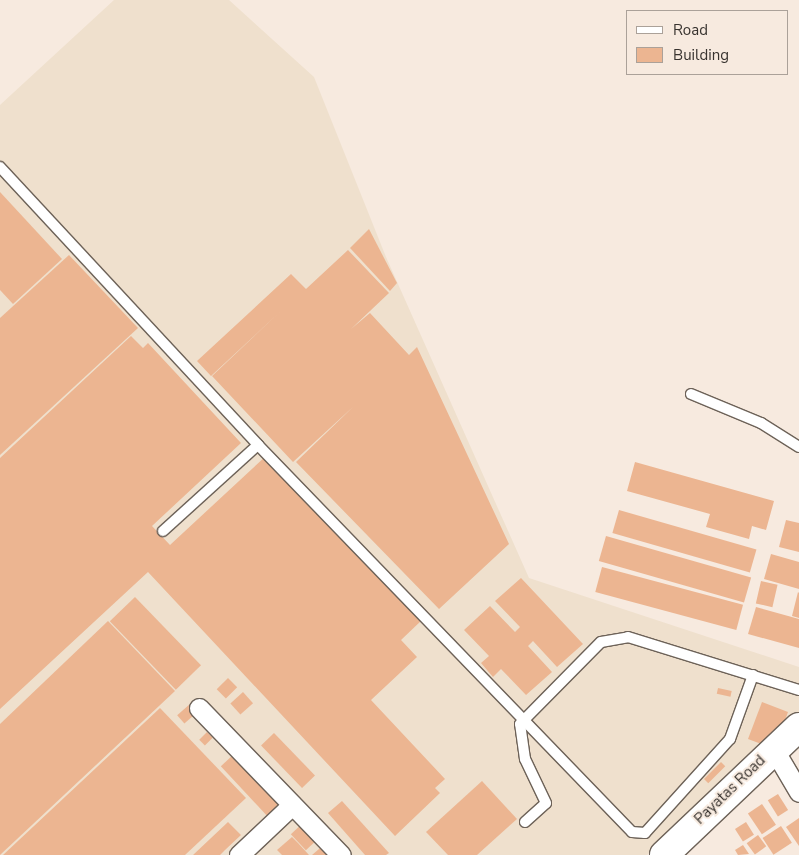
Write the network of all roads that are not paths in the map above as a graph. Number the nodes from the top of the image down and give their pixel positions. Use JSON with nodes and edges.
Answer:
{"nodes":[{"id":1,"x":0,"y":167,"type":"edge"},
{"id":2,"x":691,"y":394,"type":"dead end"},
{"id":3,"x":258,"y":445,"type":"junction"},
{"id":4,"x":799,"y":448,"type":"edge"},
{"id":5,"x":163,"y":531,"type":"dead end"},
{"id":6,"x":753,"y":675,"type":"junction"},
{"id":7,"x":799,"y":690,"type":"edge"},
{"id":8,"x":199,"y":708,"type":"dead end"},
{"id":9,"x":524,"y":718,"type":"junction"},
{"id":10,"x":799,"y":727,"type":"edge"},
{"id":11,"x":773,"y":748,"type":"junction"},
{"id":12,"x":799,"y":792,"type":"edge"},
{"id":13,"x":292,"y":805,"type":"junction"},
{"id":14,"x":525,"y":822,"type":"dead end"},
{"id":15,"x":249,"y":852,"type":"edge"},
{"id":16,"x":341,"y":855,"type":"edge"},
{"id":17,"x":664,"y":855,"type":"edge"}],
"edges":[{"from":1,"to":3,"type":"lane"},
{"from":2,"to":4,"type":"lane"},
{"from":3,"to":5,"type":"lane"},
{"from":3,"to":9,"type":"lane"},
{"from":6,"to":7,"type":"lane"},
{"from":6,"to":9,"type":"lane"},
{"from":6,"to":9,"type":"lane"},
{"from":8,"to":13,"type":"street"},
{"from":9,"to":14,"type":"lane"},
{"from":10,"to":11,"type":"main road","name":"Payatas Road"},
{"from":11,"to":12,"type":"street"},
{"from":11,"to":17,"type":"main road","name":"Payatas Road"},
{"from":13,"to":15,"type":"street"},
{"from":13,"to":16,"type":"street"}]}
